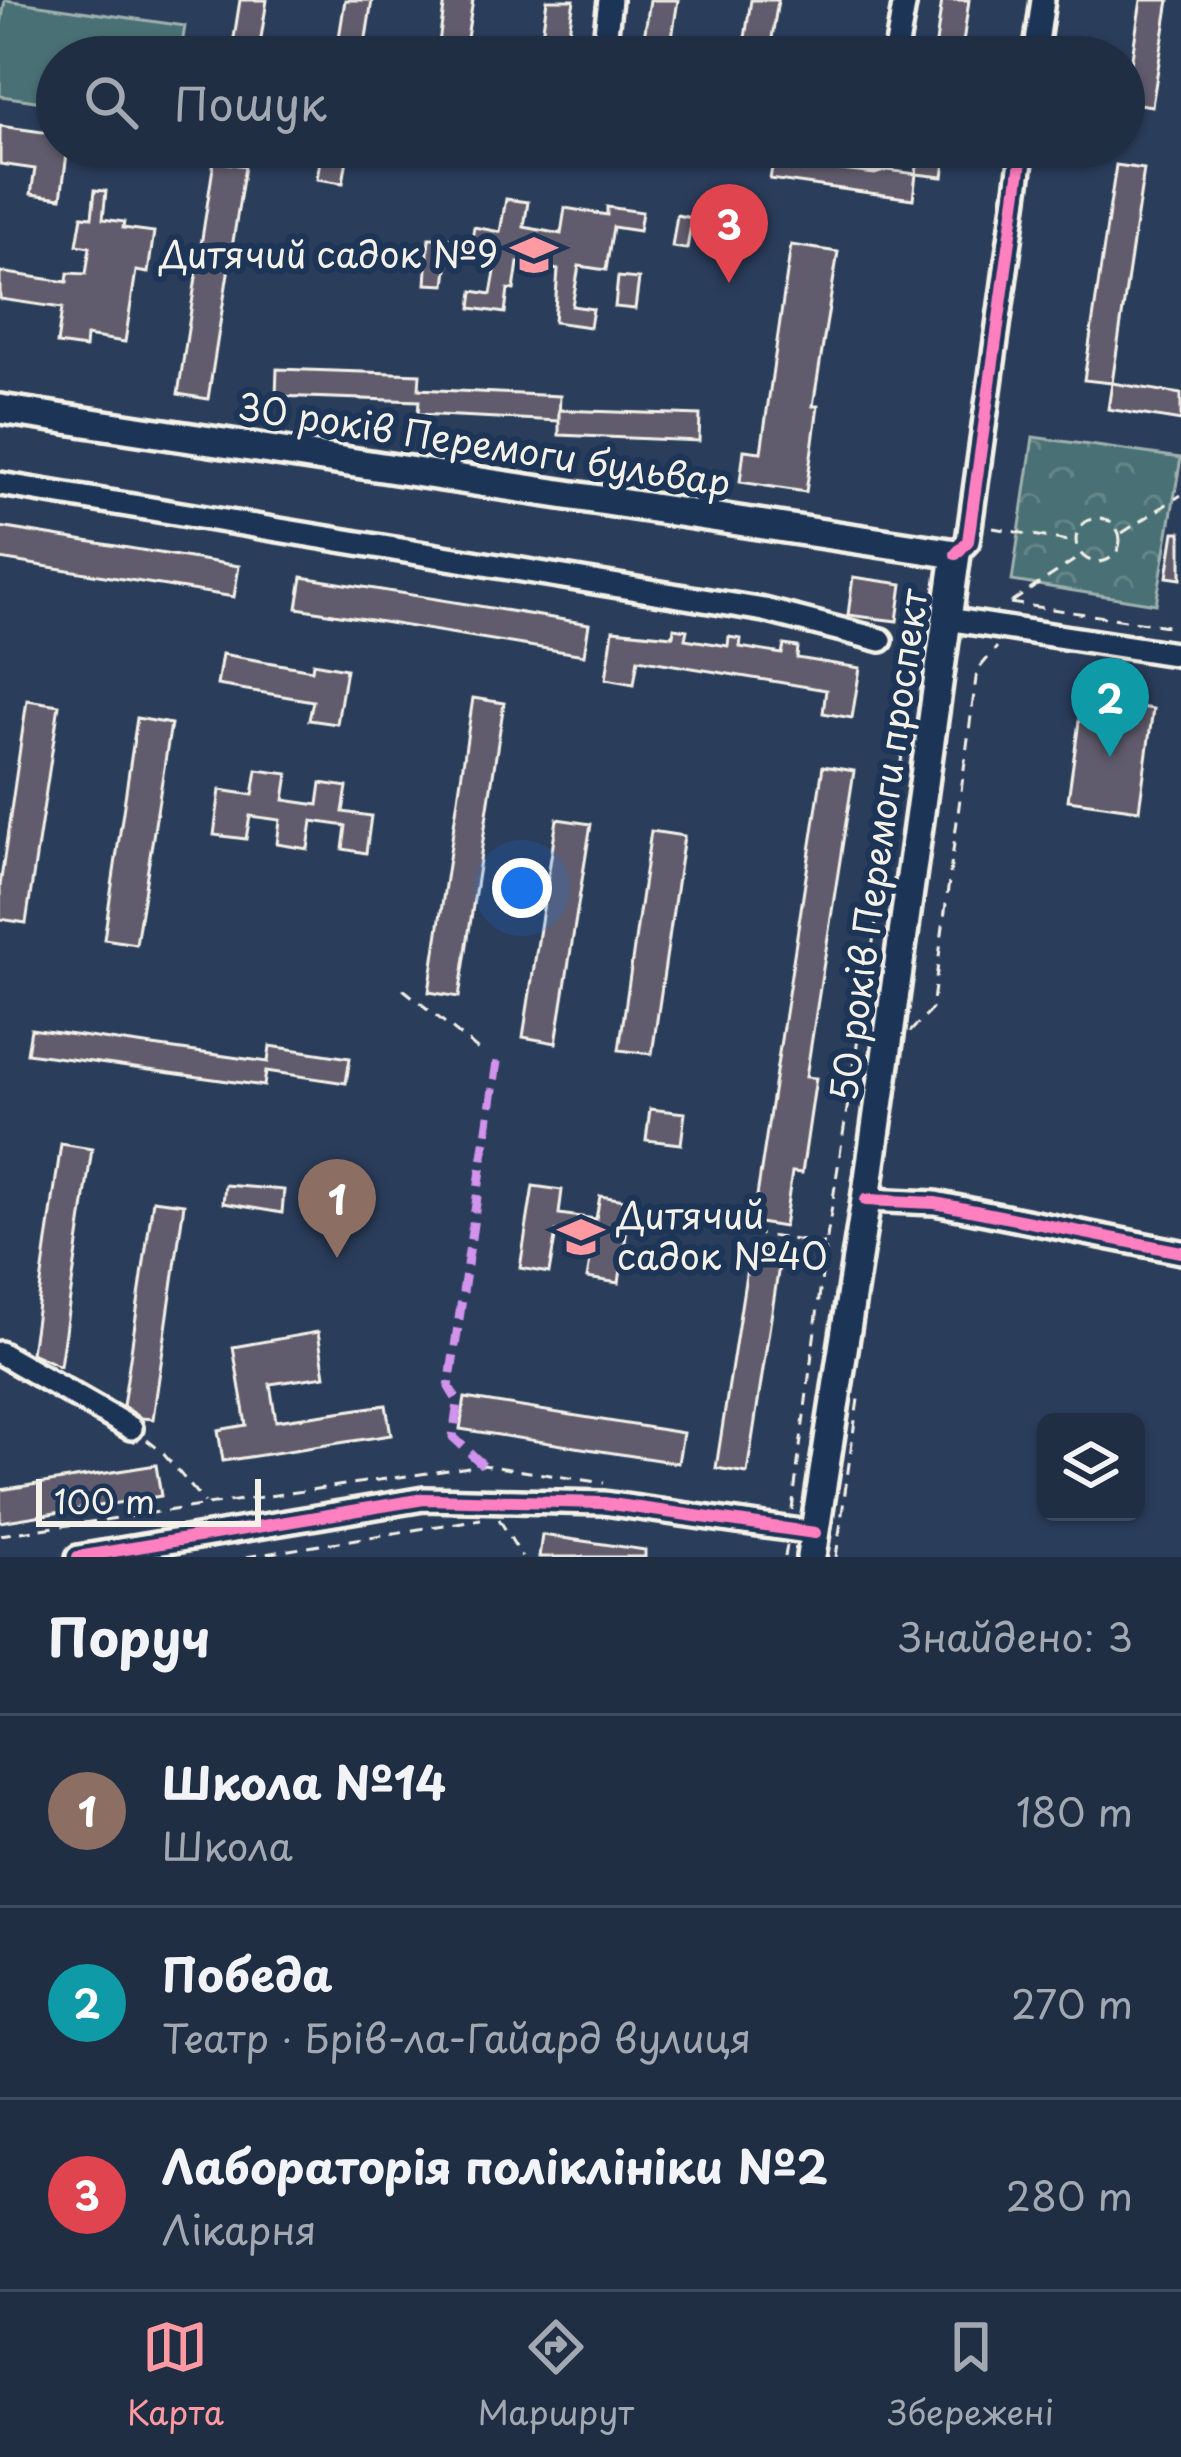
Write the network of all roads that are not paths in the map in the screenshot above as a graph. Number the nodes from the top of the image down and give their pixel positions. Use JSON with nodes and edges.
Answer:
{"nodes":[{"id":1,"x":610,"y":0,"type":"edge"},
{"id":2,"x":905,"y":0,"type":"edge"},
{"id":3,"x":1043,"y":0,"type":"edge"},
{"id":4,"x":606,"y":36,"type":"edge"},
{"id":5,"x":899,"y":36,"type":"edge"},
{"id":6,"x":1038,"y":36,"type":"edge"},
{"id":7,"x":1021,"y":168,"type":"edge"},
{"id":8,"x":0,"y":409,"type":"edge"},
{"id":9,"x":0,"y":484,"type":"edge"},
{"id":10,"x":956,"y":554,"type":"junction"},
{"id":11,"x":946,"y":619,"type":"junction"},
{"id":12,"x":881,"y":640,"type":"dead end"},
{"id":13,"x":1181,"y":655,"type":"edge"},
{"id":14,"x":866,"y":1200,"type":"junction"},
{"id":15,"x":1181,"y":1252,"type":"edge"},
{"id":16,"x":0,"y":1353,"type":"edge"},
{"id":17,"x":131,"y":1428,"type":"road end"},
{"id":18,"x":804,"y":1546,"type":"edge"},
{"id":19,"x":77,"y":1557,"type":"edge"}],
"edges":[{"from":1,"to":4,"type":"street"},
{"from":2,"to":5,"type":"street"},
{"from":3,"to":6,"type":"street"},
{"from":7,"to":10,"type":"street","name":"50 років Перемоги проспект"},
{"from":8,"to":10,"type":"main road","name":"30 років Перемоги бульвар"},
{"from":9,"to":12,"type":"street"},
{"from":10,"to":11,"type":"main road","name":"50 років Перемоги проспект"},
{"from":11,"to":13,"type":"street"},
{"from":11,"to":14,"type":"main road","name":"50 років Перемоги проспект"},
{"from":14,"to":15,"type":"street"},
{"from":14,"to":18,"type":"main road","name":"50 років Перемоги проспект"},
{"from":16,"to":17,"type":"street"},
{"from":18,"to":19,"type":"street"}]}
